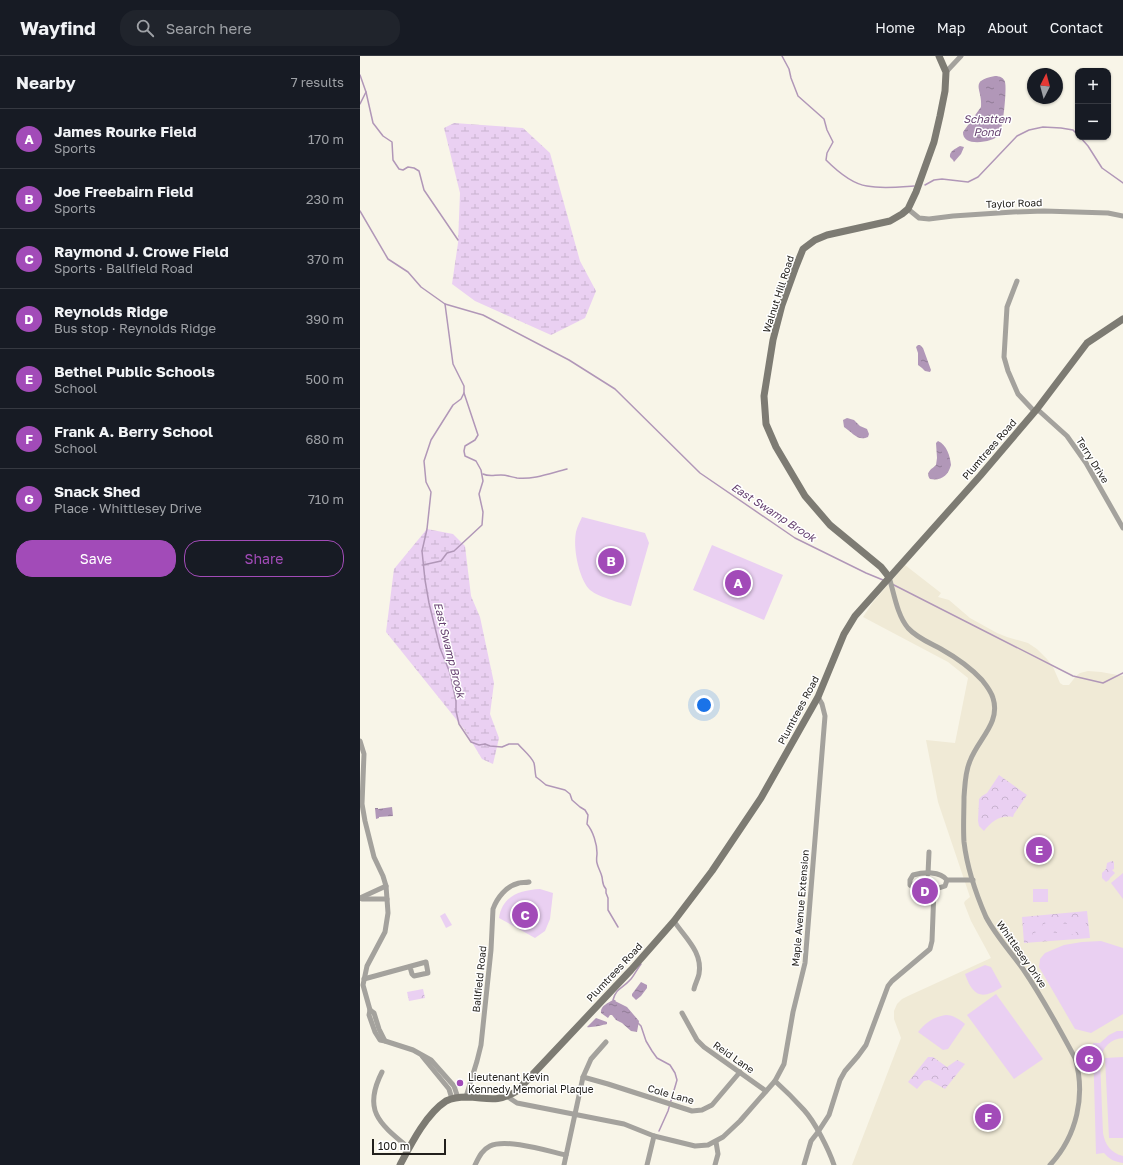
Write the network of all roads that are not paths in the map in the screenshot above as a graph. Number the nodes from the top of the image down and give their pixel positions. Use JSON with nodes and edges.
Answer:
{"nodes":[{"id":1,"x":939,"y":56,"type":"edge"},
{"id":2,"x":961,"y":56,"type":"edge"},
{"id":3,"x":946,"y":72,"type":"junction"},
{"id":4,"x":908,"y":209,"type":"junction"},
{"id":5,"x":1123,"y":216,"type":"edge"},
{"id":6,"x":1017,"y":281,"type":"dead end"},
{"id":7,"x":1123,"y":319,"type":"edge"},
{"id":8,"x":1036,"y":410,"type":"junction"},
{"id":9,"x":1123,"y":528,"type":"edge"},
{"id":10,"x":889,"y":578,"type":"junction"},
{"id":11,"x":818,"y":697,"type":"junction"},
{"id":12,"x":360,"y":741,"type":"edge"},
{"id":13,"x":929,"y":852,"type":"dead end"},
{"id":14,"x":928,"y":874,"type":"junction"},
{"id":15,"x":947,"y":880,"type":"junction"},
{"id":16,"x":973,"y":880,"type":"junction"},
{"id":17,"x":529,"y":882,"type":"dead end"},
{"id":18,"x":386,"y":886,"type":"junction"},
{"id":19,"x":934,"y":889,"type":"junction"},
{"id":20,"x":360,"y":899,"type":"edge"},
{"id":21,"x":387,"y":899,"type":"junction"},
{"id":22,"x":674,"y":921,"type":"junction"},
{"id":23,"x":410,"y":967,"type":"dead end"},
{"id":24,"x":364,"y":979,"type":"junction"},
{"id":25,"x":694,"y":989,"type":"dead end"},
{"id":26,"x":682,"y":1013,"type":"dead end"},
{"id":27,"x":606,"y":1042,"type":"dead end"},
{"id":28,"x":382,"y":1072,"type":"dead end"},
{"id":29,"x":740,"y":1072,"type":"junction"},
{"id":30,"x":584,"y":1077,"type":"junction"},
{"id":31,"x":775,"y":1081,"type":"junction"},
{"id":32,"x":766,"y":1091,"type":"junction"},
{"id":33,"x":466,"y":1097,"type":"junction"},
{"id":34,"x":508,"y":1097,"type":"junction"},
{"id":35,"x":455,"y":1098,"type":"junction"},
{"id":36,"x":575,"y":1114,"type":"junction"},
{"id":37,"x":818,"y":1132,"type":"junction"},
{"id":38,"x":654,"y":1136,"type":"junction"},
{"id":39,"x":716,"y":1142,"type":"junction"},
{"id":40,"x":409,"y":1148,"type":"junction"},
{"id":41,"x":566,"y":1155,"type":"junction"},
{"id":42,"x":400,"y":1165,"type":"edge"},
{"id":43,"x":475,"y":1165,"type":"edge"},
{"id":44,"x":564,"y":1165,"type":"edge"},
{"id":45,"x":647,"y":1165,"type":"edge"},
{"id":46,"x":715,"y":1165,"type":"edge"},
{"id":47,"x":804,"y":1165,"type":"edge"},
{"id":48,"x":834,"y":1165,"type":"edge"},
{"id":49,"x":1050,"y":1165,"type":"edge"}],
"edges":[{"from":1,"to":3,"type":"main road"},
{"from":2,"to":3,"type":"street"},
{"from":3,"to":4,"type":"main road"},
{"from":4,"to":5,"type":"street","name":"Taylor Road"},
{"from":4,"to":10,"type":"main road","name":"Walnut Hill Road"},
{"from":6,"to":8,"type":"street","name":"Terry Drive"},
{"from":7,"to":8,"type":"main road","name":"Plumtrees Road"},
{"from":8,"to":9,"type":"street","name":"Terry Drive"},
{"from":8,"to":10,"type":"main road","name":"Plumtrees Road"},
{"from":10,"to":11,"type":"main road","name":"Plumtrees Road"},
{"from":10,"to":16,"type":"street","name":"Whittlesey Drive"},
{"from":11,"to":22,"type":"main road","name":"Plumtrees Road"},
{"from":11,"to":31,"type":"street","name":"Maple Avenue Extension"},
{"from":12,"to":18,"type":"street"},
{"from":13,"to":14,"type":"street"},
{"from":14,"to":15,"type":"street"},
{"from":14,"to":19,"type":"street"},
{"from":15,"to":16,"type":"street"},
{"from":15,"to":19,"type":"street"},
{"from":16,"to":49,"type":"street","name":"Whittlesey Drive"},
{"from":17,"to":33,"type":"street","name":"Ballfield Road"},
{"from":18,"to":20,"type":"street"},
{"from":18,"to":21,"type":"street"},
{"from":19,"to":37,"type":"street"},
{"from":20,"to":21,"type":"street"},
{"from":21,"to":24,"type":"street"},
{"from":22,"to":25,"type":"street"},
{"from":22,"to":34,"type":"main road","name":"Plumtrees Road"},
{"from":23,"to":24,"type":"street"},
{"from":24,"to":35,"type":"street"},
{"from":26,"to":29,"type":"street","name":"Reid Lane"},
{"from":27,"to":30,"type":"street"},
{"from":28,"to":40,"type":"street"},
{"from":29,"to":30,"type":"street","name":"Cole Lane"},
{"from":29,"to":32,"type":"street","name":"Reid Lane"},
{"from":30,"to":36,"type":"street"},
{"from":31,"to":32,"type":"street","name":"Maple Avenue Extension"},
{"from":31,"to":37,"type":"street"},
{"from":32,"to":39,"type":"street","name":"Maple Avenue Extension"},
{"from":33,"to":34,"type":"main road"},
{"from":33,"to":35,"type":"main road"},
{"from":34,"to":36,"type":"street"},
{"from":35,"to":40,"type":"main road"},
{"from":36,"to":38,"type":"street"},
{"from":36,"to":41,"type":"street"},
{"from":37,"to":47,"type":"street"},
{"from":37,"to":48,"type":"street"},
{"from":38,"to":39,"type":"street"},
{"from":38,"to":45,"type":"street"},
{"from":39,"to":46,"type":"street"},
{"from":40,"to":42,"type":"main road"},
{"from":41,"to":43,"type":"street"},
{"from":41,"to":44,"type":"street"}]}
